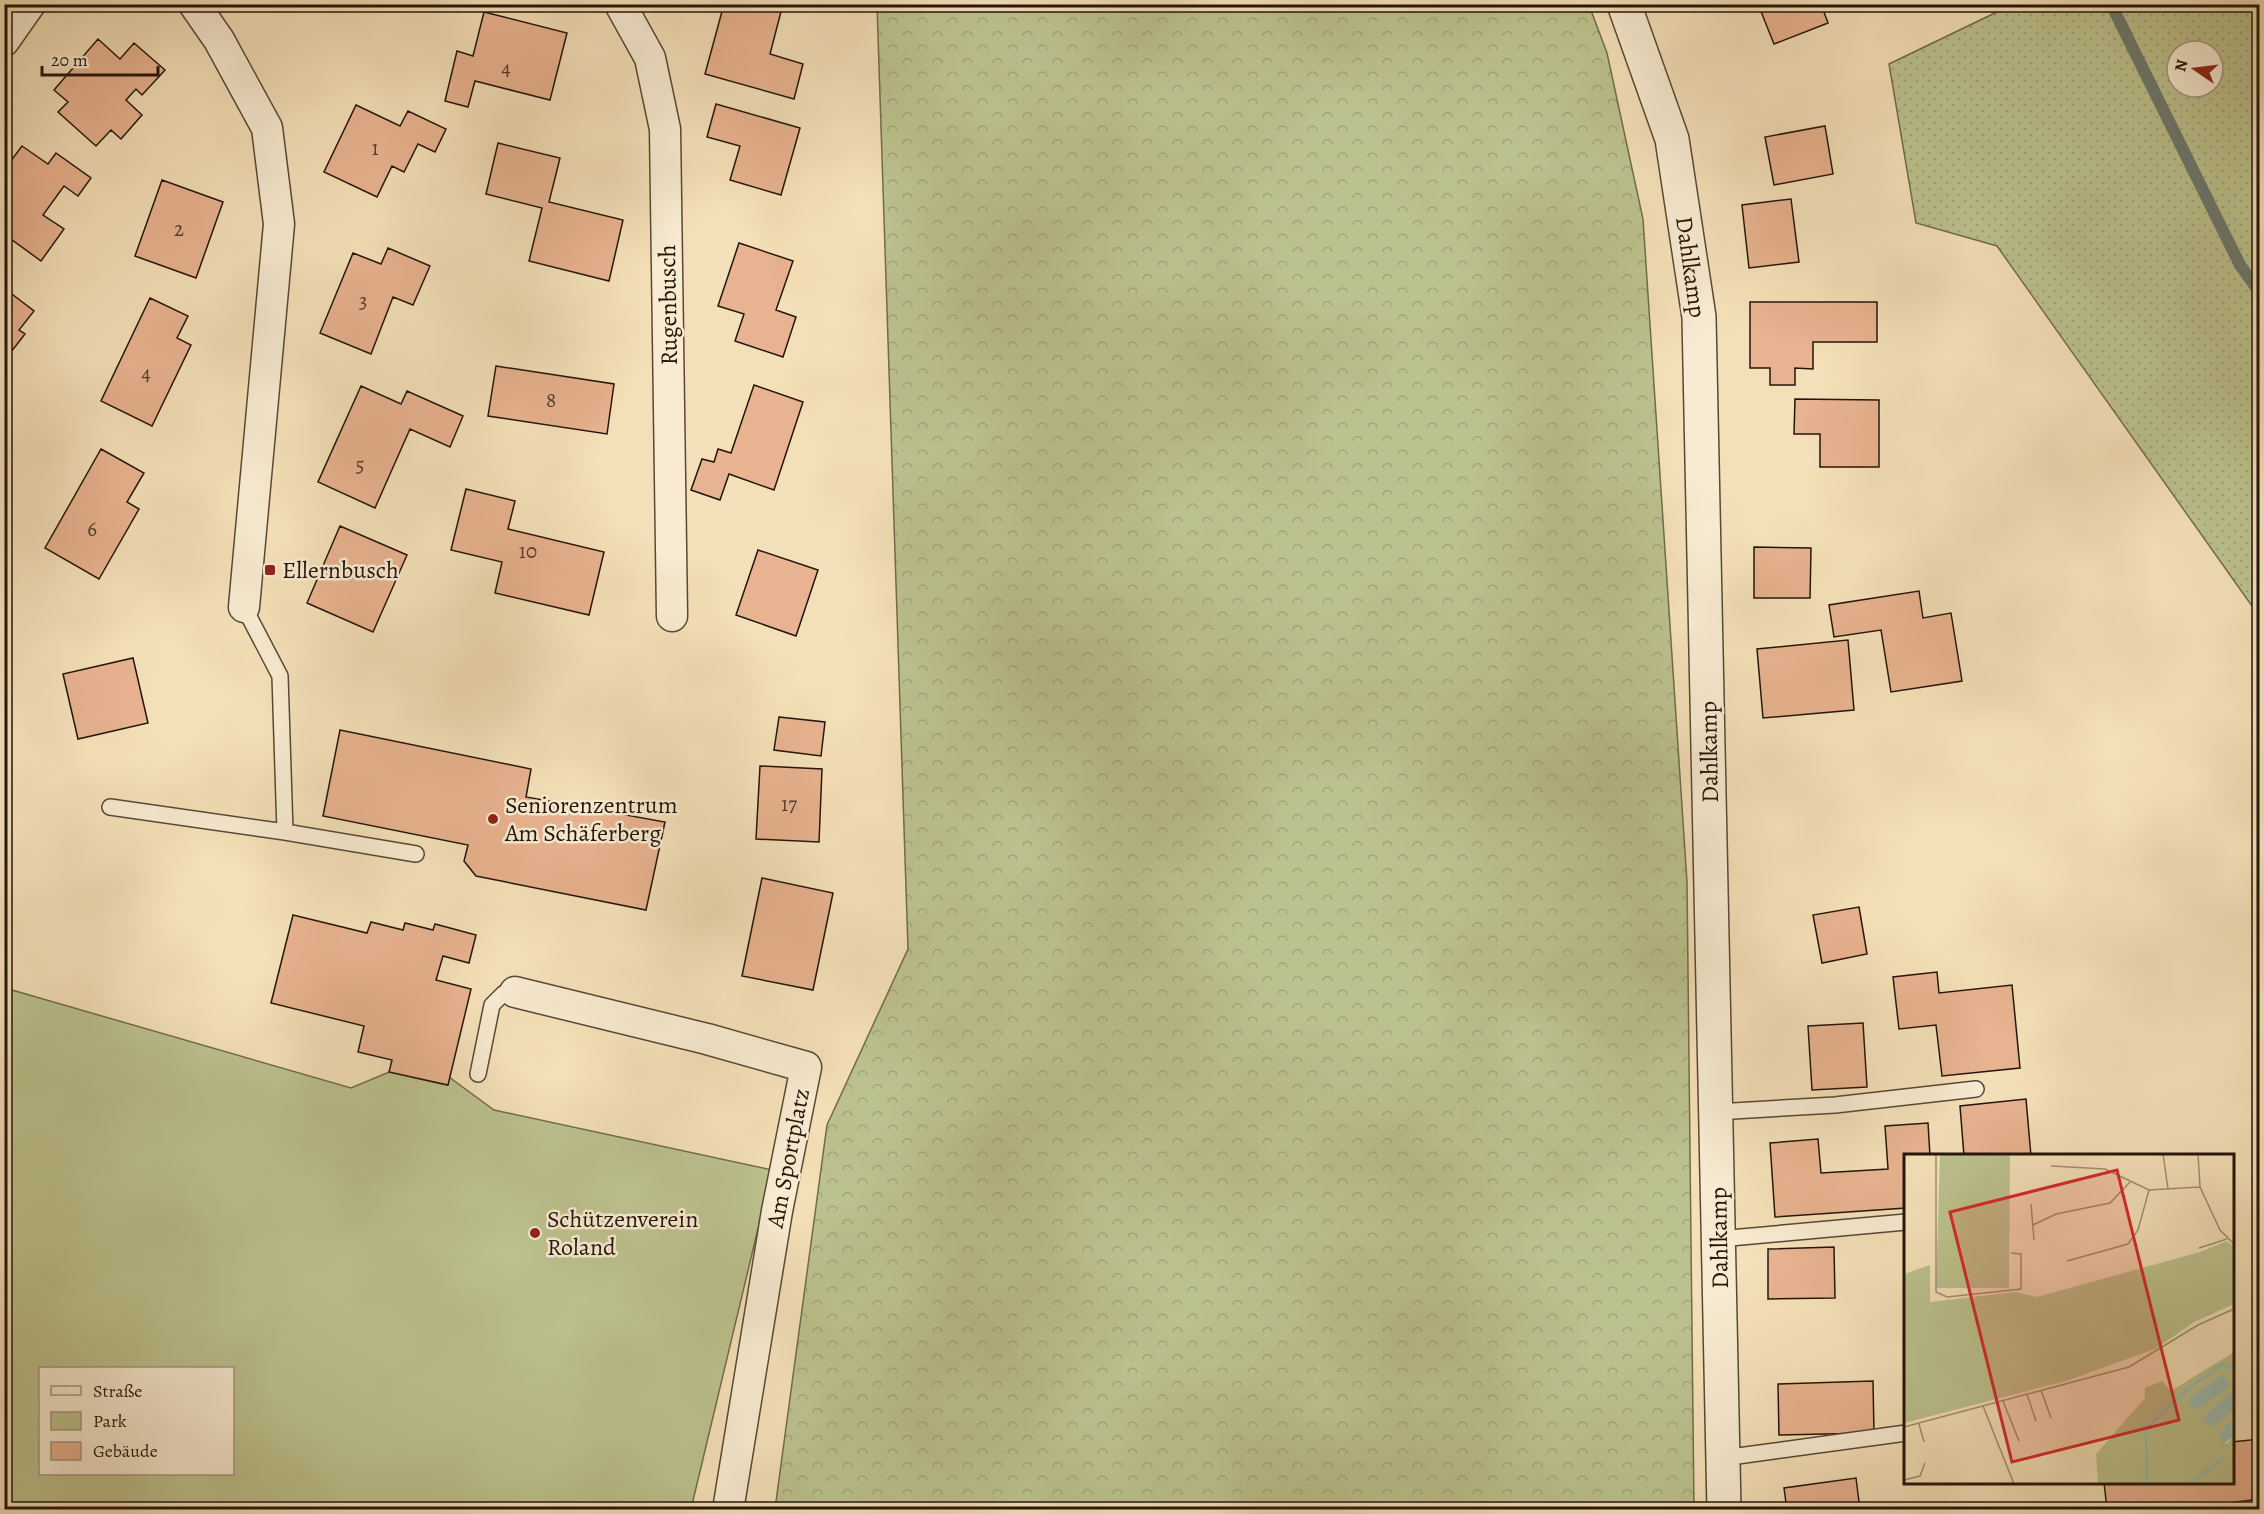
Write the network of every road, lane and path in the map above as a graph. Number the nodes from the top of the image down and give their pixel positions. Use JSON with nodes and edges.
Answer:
{"nodes":[{"id":1,"x":30,"y":4,"type":"edge"},
{"id":2,"x":194,"y":4,"type":"edge"},
{"id":3,"x":620,"y":4,"type":"edge"},
{"id":4,"x":1624,"y":4,"type":"edge"},
{"id":5,"x":4,"y":41,"type":"edge"},
{"id":6,"x":244,"y":607,"type":"joint"},
{"id":7,"x":672,"y":616,"type":"dead end"},
{"id":8,"x":110,"y":807,"type":"dead end"},
{"id":9,"x":285,"y":832,"type":"junction"},
{"id":10,"x":416,"y":854,"type":"dead end"},
{"id":11,"x":515,"y":992,"type":"joint"},
{"id":12,"x":478,"y":1074,"type":"dead end"},
{"id":13,"x":1976,"y":1089,"type":"dead end"},
{"id":14,"x":1716,"y":1112,"type":"junction"},
{"id":15,"x":1904,"y":1222,"type":"edge"},
{"id":16,"x":1719,"y":1239,"type":"junction"},
{"id":17,"x":1904,"y":1433,"type":"edge"},
{"id":18,"x":1723,"y":1458,"type":"junction"},
{"id":19,"x":728,"y":1509,"type":"edge"},
{"id":20,"x":1724,"y":1509,"type":"edge"}],
"edges":[{"from":1,"to":5,"type":"street"},
{"from":2,"to":6,"type":"street"},
{"from":3,"to":7,"type":"street","name":"Rugenbusch"},
{"from":4,"to":14,"type":"street","name":"Dahlkamp"},
{"from":6,"to":9,"type":"lane"},
{"from":8,"to":9,"type":"lane"},
{"from":9,"to":10,"type":"lane"},
{"from":11,"to":12,"type":"lane"},
{"from":11,"to":19,"type":"street","name":"Am Sportplatz"},
{"from":13,"to":14,"type":"lane"},
{"from":14,"to":16,"type":"street","name":"Dahlkamp"},
{"from":15,"to":16,"type":"lane"},
{"from":16,"to":18,"type":"street","name":"Dahlkamp"},
{"from":17,"to":18,"type":"lane"},
{"from":18,"to":20,"type":"street","name":"Dahlkamp"}]}
